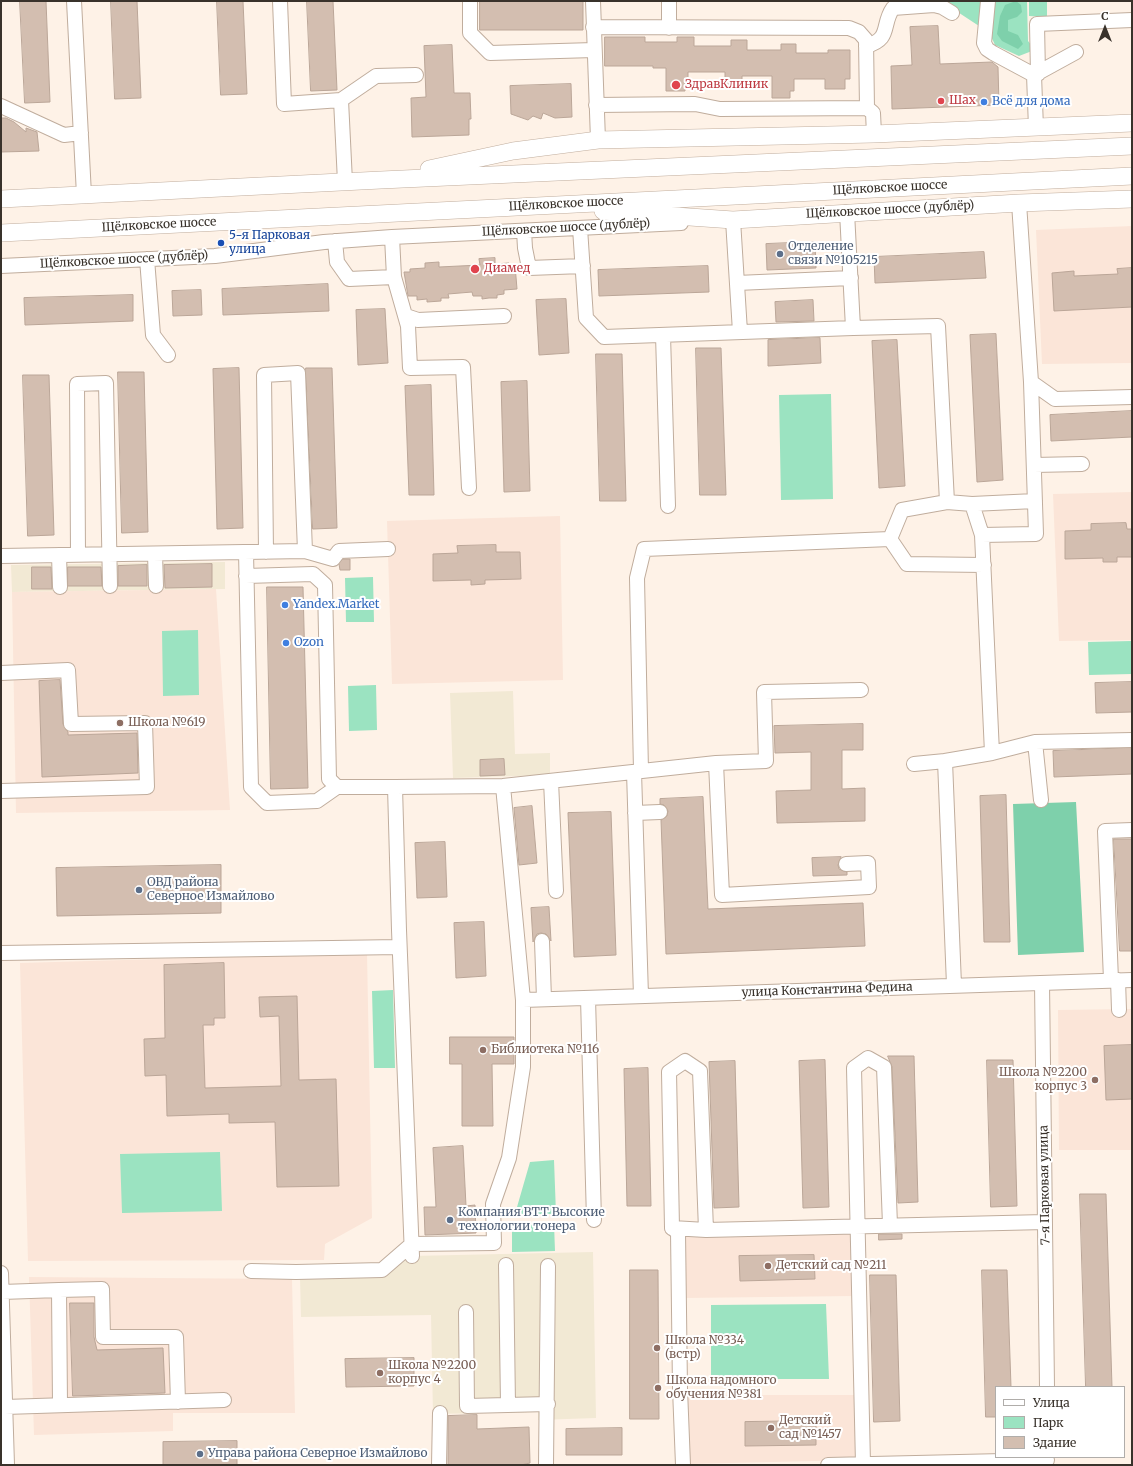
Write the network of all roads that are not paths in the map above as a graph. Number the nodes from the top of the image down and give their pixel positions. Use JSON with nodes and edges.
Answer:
{"nodes":[{"id":1,"x":74,"y":1,"type":"edge"},
{"id":2,"x":280,"y":1,"type":"edge"},
{"id":3,"x":470,"y":1,"type":"edge"},
{"id":4,"x":593,"y":1,"type":"edge"},
{"id":5,"x":669,"y":1,"type":"edge"},
{"id":6,"x":988,"y":1,"type":"edge"},
{"id":7,"x":928,"y":3,"type":"edge"},
{"id":8,"x":952,"y":13,"type":"dead end"},
{"id":9,"x":1132,"y":20,"type":"edge"},
{"id":10,"x":593,"y":27,"type":"junction"},
{"id":11,"x":669,"y":28,"type":"junction"},
{"id":12,"x":866,"y":46,"type":"junction"},
{"id":13,"x":594,"y":50,"type":"junction"},
{"id":14,"x":1076,"y":52,"type":"dead end"},
{"id":15,"x":1036,"y":74,"type":"junction"},
{"id":16,"x":416,"y":75,"type":"dead end"},
{"id":17,"x":340,"y":100,"type":"junction"},
{"id":18,"x":596,"y":105,"type":"junction"},
{"id":19,"x":1,"y":106,"type":"edge"},
{"id":20,"x":867,"y":108,"type":"junction"},
{"id":21,"x":1132,"y":123,"type":"edge"},
{"id":22,"x":1036,"y":128,"type":"junction"},
{"id":23,"x":81,"y":133,"type":"junction"},
{"id":24,"x":874,"y":134,"type":"junction"},
{"id":25,"x":598,"y":140,"type":"junction"},
{"id":26,"x":1132,"y":146,"type":"edge"},
{"id":27,"x":1132,"y":176,"type":"edge"},
{"id":28,"x":381,"y":180,"type":"junction"},
{"id":29,"x":345,"y":182,"type":"junction"},
{"id":30,"x":84,"y":195,"type":"junction"},
{"id":31,"x":1,"y":199,"type":"edge"},
{"id":32,"x":1132,"y":199,"type":"edge"},
{"id":33,"x":1019,"y":203,"type":"junction"},
{"id":34,"x":527,"y":206,"type":"junction"},
{"id":35,"x":847,"y":212,"type":"junction"},
{"id":36,"x":733,"y":220,"type":"junction"},
{"id":37,"x":580,"y":228,"type":"junction"},
{"id":38,"x":524,"y":231,"type":"junction"},
{"id":39,"x":1,"y":233,"type":"edge"},
{"id":40,"x":392,"y":237,"type":"junction"},
{"id":41,"x":335,"y":241,"type":"junction"},
{"id":42,"x":147,"y":259,"type":"junction"},
{"id":43,"x":1,"y":266,"type":"edge"},
{"id":44,"x":583,"y":266,"type":"junction"},
{"id":45,"x":394,"y":277,"type":"junction"},
{"id":46,"x":850,"y":278,"type":"junction"},
{"id":47,"x":737,"y":283,"type":"junction"},
{"id":48,"x":406,"y":316,"type":"junction"},
{"id":49,"x":504,"y":316,"type":"dead end"},
{"id":50,"x":853,"y":328,"type":"junction"},
{"id":51,"x":740,"y":332,"type":"junction"},
{"id":52,"x":663,"y":335,"type":"junction"},
{"id":53,"x":168,"y":355,"type":"dead end"},
{"id":54,"x":1031,"y":382,"type":"junction"},
{"id":55,"x":1132,"y":397,"type":"edge"},
{"id":56,"x":1082,"y":464,"type":"dead end"},
{"id":57,"x":1034,"y":465,"type":"junction"},
{"id":58,"x":469,"y":488,"type":"dead end"},
{"id":59,"x":1035,"y":501,"type":"junction"},
{"id":60,"x":946,"y":502,"type":"junction"},
{"id":61,"x":972,"y":504,"type":"junction"},
{"id":62,"x":668,"y":506,"type":"dead end"},
{"id":63,"x":982,"y":535,"type":"junction"},
{"id":64,"x":890,"y":539,"type":"junction"},
{"id":65,"x":388,"y":549,"type":"dead end"},
{"id":66,"x":305,"y":551,"type":"junction"},
{"id":67,"x":246,"y":552,"type":"junction"},
{"id":68,"x":266,"y":552,"type":"junction"},
{"id":69,"x":78,"y":554,"type":"junction"},
{"id":70,"x":108,"y":554,"type":"junction"},
{"id":71,"x":155,"y":554,"type":"junction"},
{"id":72,"x":59,"y":555,"type":"junction"},
{"id":73,"x":1,"y":556,"type":"edge"},
{"id":74,"x":984,"y":565,"type":"junction"},
{"id":75,"x":246,"y":576,"type":"junction"},
{"id":76,"x":60,"y":586,"type":"dead end"},
{"id":77,"x":110,"y":586,"type":"dead end"},
{"id":78,"x":156,"y":586,"type":"dead end"},
{"id":79,"x":1,"y":673,"type":"edge"},
{"id":80,"x":861,"y":690,"type":"dead end"},
{"id":81,"x":1132,"y":740,"type":"edge"},
{"id":82,"x":1035,"y":742,"type":"junction"},
{"id":83,"x":992,"y":753,"type":"junction"},
{"id":84,"x":945,"y":761,"type":"junction"},
{"id":85,"x":716,"y":763,"type":"junction"},
{"id":86,"x":914,"y":764,"type":"dead end"},
{"id":87,"x":638,"y":772,"type":"junction"},
{"id":88,"x":551,"y":781,"type":"junction"},
{"id":89,"x":503,"y":786,"type":"junction"},
{"id":90,"x":337,"y":787,"type":"junction"},
{"id":91,"x":395,"y":787,"type":"junction"},
{"id":92,"x":1,"y":791,"type":"edge"},
{"id":93,"x":1041,"y":800,"type":"dead end"},
{"id":94,"x":660,"y":812,"type":"dead end"},
{"id":95,"x":635,"y":813,"type":"junction"},
{"id":96,"x":1132,"y":830,"type":"edge"},
{"id":97,"x":846,"y":864,"type":"dead end"},
{"id":98,"x":556,"y":890,"type":"dead end"},
{"id":99,"x":542,"y":941,"type":"dead end"},
{"id":100,"x":399,"y":947,"type":"junction"},
{"id":101,"x":1,"y":953,"type":"edge"},
{"id":102,"x":1120,"y":980,"type":"edge"},
{"id":103,"x":1042,"y":983,"type":"junction"},
{"id":104,"x":954,"y":985,"type":"junction"},
{"id":105,"x":640,"y":996,"type":"junction"},
{"id":106,"x":588,"y":998,"type":"junction"},
{"id":107,"x":522,"y":1000,"type":"junction"},
{"id":108,"x":544,"y":1000,"type":"junction"},
{"id":109,"x":1120,"y":1010,"type":"dead end"},
{"id":110,"x":594,"y":1220,"type":"dead end"},
{"id":111,"x":1045,"y":1222,"type":"junction"},
{"id":112,"x":858,"y":1226,"type":"junction"},
{"id":113,"x":890,"y":1226,"type":"junction"},
{"id":114,"x":672,"y":1228,"type":"junction"},
{"id":115,"x":706,"y":1230,"type":"junction"},
{"id":116,"x":412,"y":1250,"type":"junction"},
{"id":117,"x":506,"y":1265,"type":"dead end"},
{"id":118,"x":548,"y":1266,"type":"dead end"},
{"id":119,"x":251,"y":1271,"type":"dead end"},
{"id":120,"x":1,"y":1273,"type":"edge"},
{"id":121,"x":59,"y":1290,"type":"junction"},
{"id":122,"x":2,"y":1292,"type":"edge"},
{"id":123,"x":466,"y":1312,"type":"dead end"},
{"id":124,"x":1047,"y":1386,"type":"edge"},
{"id":125,"x":224,"y":1400,"type":"dead end"},
{"id":126,"x":178,"y":1402,"type":"junction"},
{"id":127,"x":548,"y":1404,"type":"junction"},
{"id":128,"x":60,"y":1405,"type":"junction"},
{"id":129,"x":508,"y":1405,"type":"junction"},
{"id":130,"x":5,"y":1407,"type":"junction"},
{"id":131,"x":440,"y":1414,"type":"dead end"},
{"id":132,"x":1047,"y":1461,"type":"edge"},
{"id":133,"x":862,"y":1464,"type":"junction"},
{"id":134,"x":7,"y":1465,"type":"edge"},
{"id":135,"x":439,"y":1465,"type":"edge"},
{"id":136,"x":546,"y":1465,"type":"edge"},
{"id":137,"x":683,"y":1465,"type":"edge"},
{"id":138,"x":828,"y":1465,"type":"edge"}],
"edges":[{"from":1,"to":23,"type":"street"},
{"from":2,"to":17,"type":"street"},
{"from":3,"to":13,"type":"street"},
{"from":4,"to":10,"type":"street"},
{"from":5,"to":11,"type":"street"},
{"from":6,"to":15,"type":"street"},
{"from":7,"to":8,"type":"street"},
{"from":7,"to":12,"type":"street"},
{"from":9,"to":15,"type":"street"},
{"from":10,"to":11,"type":"street"},
{"from":10,"to":13,"type":"street"},
{"from":11,"to":12,"type":"street"},
{"from":12,"to":20,"type":"street"},
{"from":13,"to":18,"type":"street"},
{"from":14,"to":15,"type":"street"},
{"from":15,"to":22,"type":"street"},
{"from":16,"to":17,"type":"street"},
{"from":17,"to":29,"type":"street"},
{"from":18,"to":20,"type":"street"},
{"from":18,"to":25,"type":"street"},
{"from":19,"to":23,"type":"street"},
{"from":20,"to":24,"type":"street"},
{"from":21,"to":22,"type":"main road"},
{"from":22,"to":24,"type":"main road"},
{"from":23,"to":30,"type":"street"},
{"from":24,"to":25,"type":"main road"},
{"from":25,"to":28,"type":"main road"},
{"from":26,"to":28,"type":"main road"},
{"from":27,"to":34,"type":"main road","name":"Щёлковское шоссе"},
{"from":28,"to":29,"type":"main road"},
{"from":29,"to":30,"type":"main road"},
{"from":30,"to":31,"type":"main road"},
{"from":32,"to":33,"type":"main road","name":"Щёлковское шоссе (дублёр)"},
{"from":33,"to":35,"type":"main road","name":"Щёлковское шоссе (дублёр)"},
{"from":33,"to":54,"type":"street"},
{"from":34,"to":36,"type":"main road"},
{"from":34,"to":39,"type":"main road","name":"Щёлковское шоссе"},
{"from":35,"to":36,"type":"main road","name":"Щёлковское шоссе (дублёр)"},
{"from":35,"to":46,"type":"street"},
{"from":36,"to":37,"type":"street","name":"Щёлковское шоссе (дублёр)"},
{"from":36,"to":47,"type":"street"},
{"from":37,"to":38,"type":"street","name":"Щёлковское шоссе (дублёр)"},
{"from":37,"to":44,"type":"street"},
{"from":38,"to":40,"type":"street","name":"Щёлковское шоссе (дублёр)"},
{"from":38,"to":44,"type":"street"},
{"from":40,"to":41,"type":"street","name":"Щёлковское шоссе (дублёр)"},
{"from":40,"to":45,"type":"street"},
{"from":41,"to":42,"type":"street","name":"Щёлковское шоссе (дублёр)"},
{"from":41,"to":45,"type":"street"},
{"from":42,"to":43,"type":"street","name":"Щёлковское шоссе (дублёр)"},
{"from":42,"to":53,"type":"street"},
{"from":44,"to":52,"type":"street"},
{"from":45,"to":48,"type":"street"},
{"from":46,"to":47,"type":"street"},
{"from":46,"to":50,"type":"street"},
{"from":47,"to":51,"type":"street"},
{"from":48,"to":49,"type":"street"},
{"from":48,"to":58,"type":"street"},
{"from":50,"to":51,"type":"street"},
{"from":50,"to":60,"type":"street"},
{"from":51,"to":52,"type":"street"},
{"from":52,"to":62,"type":"street"},
{"from":54,"to":55,"type":"street"},
{"from":54,"to":57,"type":"street"},
{"from":56,"to":57,"type":"street"},
{"from":57,"to":59,"type":"street"},
{"from":59,"to":61,"type":"street"},
{"from":59,"to":63,"type":"street"},
{"from":60,"to":61,"type":"street"},
{"from":60,"to":64,"type":"street"},
{"from":61,"to":63,"type":"street"},
{"from":63,"to":74,"type":"street"},
{"from":64,"to":74,"type":"street"},
{"from":64,"to":87,"type":"street"},
{"from":65,"to":66,"type":"street"},
{"from":66,"to":68,"type":"street"},
{"from":66,"to":68,"type":"street"},
{"from":67,"to":68,"type":"street"},
{"from":67,"to":71,"type":"street"},
{"from":67,"to":75,"type":"street"},
{"from":69,"to":70,"type":"street"},
{"from":69,"to":70,"type":"street"},
{"from":69,"to":72,"type":"street"},
{"from":70,"to":71,"type":"street"},
{"from":70,"to":77,"type":"street"},
{"from":71,"to":78,"type":"street"},
{"from":72,"to":73,"type":"street"},
{"from":72,"to":76,"type":"street"},
{"from":74,"to":83,"type":"street"},
{"from":75,"to":90,"type":"street"},
{"from":75,"to":90,"type":"street"},
{"from":79,"to":92,"type":"street"},
{"from":80,"to":85,"type":"street"},
{"from":81,"to":82,"type":"street"},
{"from":82,"to":83,"type":"street"},
{"from":82,"to":93,"type":"street"},
{"from":83,"to":84,"type":"street"},
{"from":84,"to":86,"type":"street"},
{"from":84,"to":104,"type":"street"},
{"from":85,"to":87,"type":"street"},
{"from":85,"to":97,"type":"street"},
{"from":87,"to":88,"type":"street"},
{"from":87,"to":95,"type":"street"},
{"from":88,"to":89,"type":"street"},
{"from":88,"to":98,"type":"street"},
{"from":89,"to":91,"type":"street"},
{"from":89,"to":107,"type":"street"},
{"from":90,"to":91,"type":"street"},
{"from":91,"to":100,"type":"street"},
{"from":94,"to":95,"type":"street"},
{"from":95,"to":105,"type":"street"},
{"from":96,"to":102,"type":"street"},
{"from":99,"to":108,"type":"street"},
{"from":100,"to":101,"type":"street"},
{"from":100,"to":116,"type":"street"},
{"from":102,"to":103,"type":"street","name":"улица Константина Федина"},
{"from":102,"to":109,"type":"street"},
{"from":103,"to":104,"type":"street","name":"улица Константина Федина"},
{"from":103,"to":111,"type":"street","name":"7-я Парковая улица"},
{"from":104,"to":105,"type":"street","name":"улица Константина Федина"},
{"from":105,"to":106,"type":"street","name":"улица Константина Федина"},
{"from":106,"to":108,"type":"street","name":"улица Константина Федина"},
{"from":106,"to":110,"type":"street"},
{"from":107,"to":108,"type":"street","name":"улица Константина Федина"},
{"from":107,"to":116,"type":"street"},
{"from":111,"to":113,"type":"street"},
{"from":111,"to":124,"type":"street","name":"7-я Парковая улица"},
{"from":112,"to":113,"type":"street"},
{"from":112,"to":113,"type":"street"},
{"from":112,"to":115,"type":"street"},
{"from":112,"to":133,"type":"street"},
{"from":114,"to":115,"type":"street"},
{"from":114,"to":115,"type":"street"},
{"from":114,"to":137,"type":"street"},
{"from":116,"to":119,"type":"street"},
{"from":117,"to":129,"type":"street"},
{"from":118,"to":127,"type":"street"},
{"from":120,"to":122,"type":"street"},
{"from":121,"to":122,"type":"street"},
{"from":121,"to":126,"type":"street"},
{"from":121,"to":128,"type":"street"},
{"from":122,"to":130,"type":"street"},
{"from":123,"to":129,"type":"street"},
{"from":125,"to":126,"type":"street"},
{"from":126,"to":128,"type":"street"},
{"from":127,"to":129,"type":"street"},
{"from":127,"to":136,"type":"street"},
{"from":128,"to":130,"type":"street"},
{"from":130,"to":134,"type":"street"},
{"from":131,"to":135,"type":"street"},
{"from":132,"to":133,"type":"street"},
{"from":133,"to":138,"type":"street"}]}
